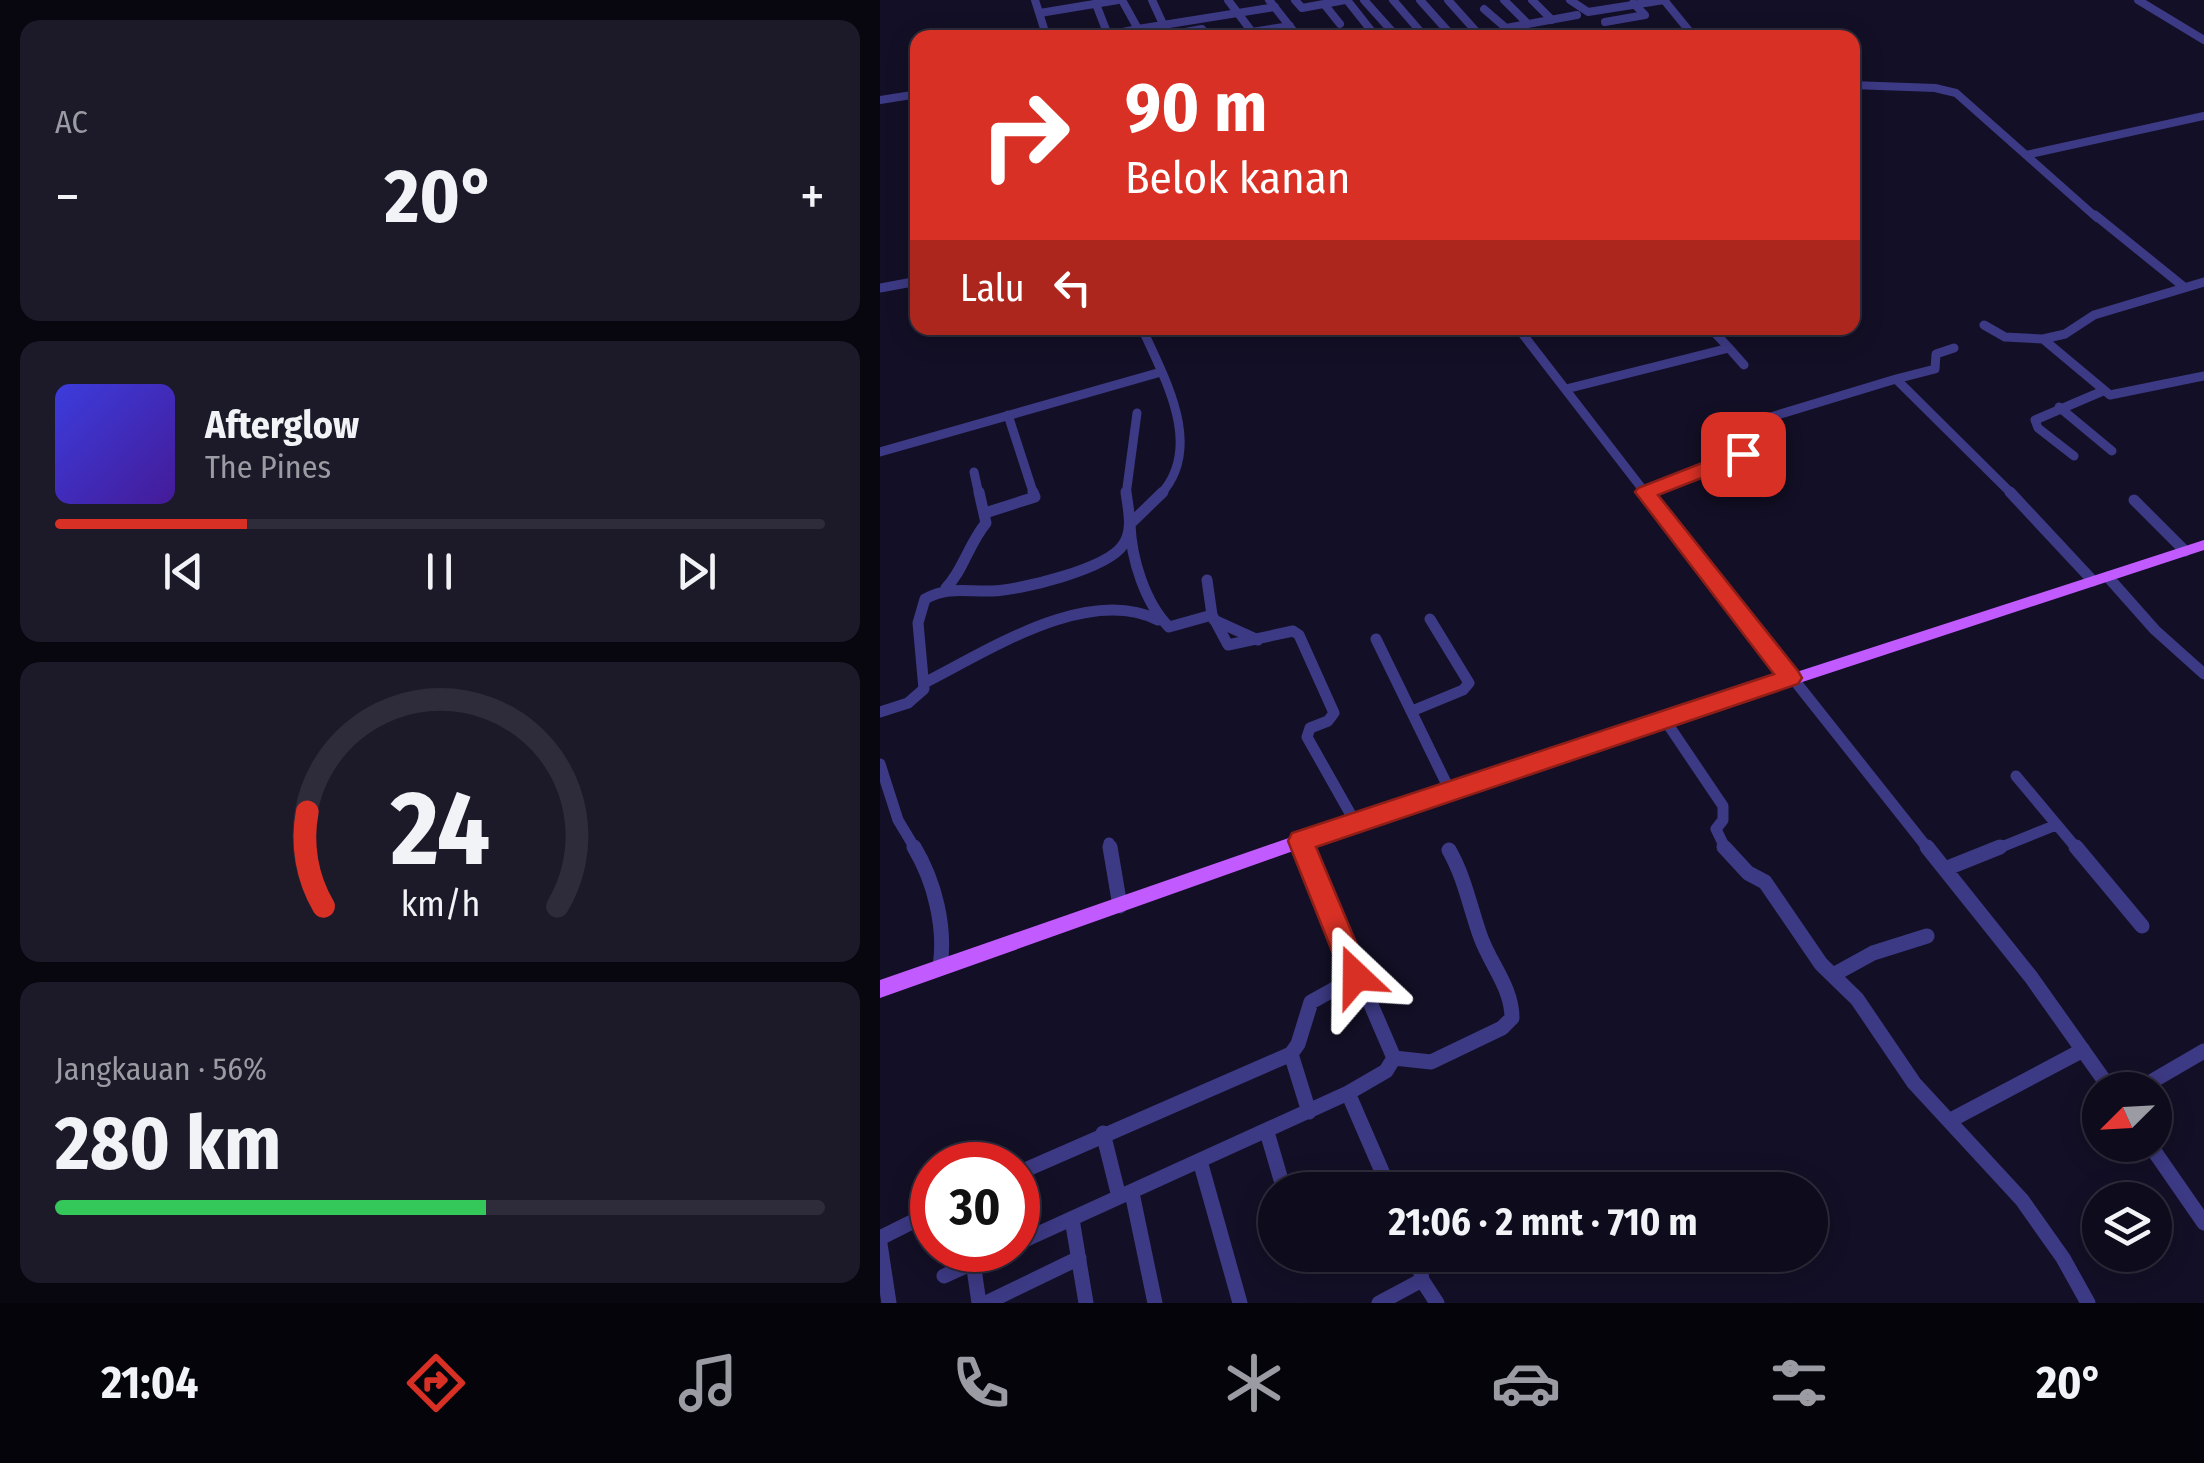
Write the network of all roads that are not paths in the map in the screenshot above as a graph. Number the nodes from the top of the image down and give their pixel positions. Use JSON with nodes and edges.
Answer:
{"nodes":[{"id":1,"x":1035,"y":0,"type":"edge"},
{"id":2,"x":1120,"y":0,"type":"edge"},
{"id":3,"x":1152,"y":0,"type":"edge"},
{"id":4,"x":1228,"y":0,"type":"edge"},
{"id":5,"x":1257,"y":0,"type":"edge"},
{"id":6,"x":1284,"y":0,"type":"edge"},
{"id":7,"x":1295,"y":0,"type":"edge"},
{"id":8,"x":1346,"y":0,"type":"edge"},
{"id":9,"x":1364,"y":0,"type":"edge"},
{"id":10,"x":1393,"y":0,"type":"edge"},
{"id":11,"x":1420,"y":0,"type":"edge"},
{"id":12,"x":1448,"y":0,"type":"edge"},
{"id":13,"x":1476,"y":0,"type":"edge"},
{"id":14,"x":1504,"y":0,"type":"edge"},
{"id":15,"x":1532,"y":0,"type":"edge"},
{"id":16,"x":1562,"y":0,"type":"edge"},
{"id":17,"x":1588,"y":0,"type":"edge"},
{"id":18,"x":2138,"y":0,"type":"edge"},
{"id":19,"x":1573,"y":1,"type":"edge"},
{"id":20,"x":1632,"y":2,"type":"edge"},
{"id":21,"x":1272,"y":3,"type":"edge"},
{"id":22,"x":1096,"y":4,"type":"junction"},
{"id":23,"x":1324,"y":4,"type":"junction"},
{"id":24,"x":1484,"y":9,"type":"junction"},
{"id":25,"x":1264,"y":10,"type":"junction"},
{"id":26,"x":1040,"y":13,"type":"junction"},
{"id":27,"x":1238,"y":15,"type":"junction"},
{"id":28,"x":1462,"y":15,"type":"junction"},
{"id":29,"x":1552,"y":20,"type":"junction"},
{"id":30,"x":1605,"y":22,"type":"dead end"},
{"id":31,"x":1163,"y":24,"type":"junction"},
{"id":32,"x":1340,"y":24,"type":"dead end"},
{"id":33,"x":1528,"y":24,"type":"junction"},
{"id":34,"x":1276,"y":25,"type":"dead end"},
{"id":35,"x":1290,"y":26,"type":"junction"},
{"id":36,"x":1138,"y":29,"type":"junction"},
{"id":37,"x":1045,"y":30,"type":"edge"},
{"id":38,"x":1106,"y":30,"type":"edge"},
{"id":39,"x":1134,"y":30,"type":"edge"},
{"id":40,"x":1250,"y":30,"type":"edge"},
{"id":41,"x":1265,"y":30,"type":"edge"},
{"id":42,"x":1293,"y":30,"type":"edge"},
{"id":43,"x":1370,"y":30,"type":"edge"},
{"id":44,"x":1391,"y":30,"type":"edge"},
{"id":45,"x":1419,"y":30,"type":"edge"},
{"id":46,"x":1447,"y":30,"type":"edge"},
{"id":47,"x":1475,"y":30,"type":"edge"},
{"id":48,"x":1688,"y":30,"type":"edge"},
{"id":49,"x":2204,"y":40,"type":"edge"},
{"id":50,"x":1860,"y":86,"type":"edge"},
{"id":51,"x":910,"y":95,"type":"edge"},
{"id":52,"x":880,"y":100,"type":"edge"},
{"id":53,"x":2204,"y":116,"type":"edge"},
{"id":54,"x":2026,"y":155,"type":"junction"},
{"id":55,"x":910,"y":282,"type":"edge"},
{"id":56,"x":2204,"y":282,"type":"edge"},
{"id":57,"x":2184,"y":287,"type":"junction"},
{"id":58,"x":880,"y":288,"type":"edge"},
{"id":59,"x":1984,"y":325,"type":"dead end"},
{"id":60,"x":1145,"y":335,"type":"edge"},
{"id":61,"x":1524,"y":335,"type":"edge"},
{"id":62,"x":1718,"y":335,"type":"edge"},
{"id":63,"x":2043,"y":339,"type":"junction"},
{"id":64,"x":1729,"y":348,"type":"junction"},
{"id":65,"x":1954,"y":348,"type":"dead end"},
{"id":66,"x":1744,"y":365,"type":"dead end"},
{"id":67,"x":1161,"y":372,"type":"junction"},
{"id":68,"x":2204,"y":376,"type":"edge"},
{"id":69,"x":1896,"y":380,"type":"junction"},
{"id":70,"x":1566,"y":389,"type":"junction"},
{"id":71,"x":2102,"y":391,"type":"junction"},
{"id":72,"x":2058,"y":407,"type":"junction"},
{"id":73,"x":1138,"y":413,"type":"dead end"},
{"id":74,"x":1008,"y":415,"type":"junction"},
{"id":75,"x":2112,"y":451,"type":"dead end"},
{"id":76,"x":880,"y":452,"type":"edge"},
{"id":77,"x":2074,"y":456,"type":"dead end"},
{"id":78,"x":974,"y":472,"type":"dead end"},
{"id":79,"x":1645,"y":492,"type":"junction"},
{"id":80,"x":2134,"y":500,"type":"dead end"},
{"id":81,"x":985,"y":513,"type":"junction"},
{"id":82,"x":1130,"y":524,"type":"junction"},
{"id":83,"x":2197,"y":550,"type":"edge"},
{"id":84,"x":2100,"y":579,"type":"junction"},
{"id":85,"x":1207,"y":580,"type":"dead end"},
{"id":86,"x":942,"y":591,"type":"junction"},
{"id":87,"x":1213,"y":618,"type":"junction"},
{"id":88,"x":1430,"y":619,"type":"dead end"},
{"id":89,"x":1158,"y":620,"type":"junction"},
{"id":90,"x":1376,"y":640,"type":"dead end"},
{"id":91,"x":2204,"y":674,"type":"edge"},
{"id":92,"x":1790,"y":678,"type":"junction"},
{"id":93,"x":926,"y":682,"type":"junction"},
{"id":94,"x":1412,"y":711,"type":"junction"},
{"id":95,"x":880,"y":712,"type":"edge"},
{"id":96,"x":1665,"y":720,"type":"junction"},
{"id":97,"x":880,"y":764,"type":"edge"},
{"id":98,"x":2016,"y":776,"type":"dead end"},
{"id":99,"x":1450,"y":793,"type":"junction"},
{"id":100,"x":1356,"y":822,"type":"junction"},
{"id":101,"x":2056,"y":825,"type":"junction"},
{"id":102,"x":1301,"y":841,"type":"junction"},
{"id":103,"x":1108,"y":843,"type":"dead end"},
{"id":104,"x":1450,"y":850,"type":"dead end"},
{"id":105,"x":1945,"y":869,"type":"junction"},
{"id":106,"x":1120,"y":906,"type":"junction"},
{"id":107,"x":2142,"y":926,"type":"dead end"},
{"id":108,"x":1927,"y":936,"type":"dead end"},
{"id":109,"x":940,"y":968,"type":"junction"},
{"id":110,"x":1833,"y":975,"type":"junction"},
{"id":111,"x":1356,"y":976,"type":"junction"},
{"id":112,"x":880,"y":989,"type":"edge"},
{"id":113,"x":2083,"y":1050,"type":"junction"},
{"id":114,"x":2204,"y":1051,"type":"edge"},
{"id":115,"x":1292,"y":1054,"type":"junction"},
{"id":116,"x":1394,"y":1058,"type":"junction"},
{"id":117,"x":2098,"y":1072,"type":"edge"},
{"id":118,"x":2168,"y":1072,"type":"edge"},
{"id":119,"x":1348,"y":1093,"type":"junction"},
{"id":120,"x":1308,"y":1112,"type":"junction"},
{"id":121,"x":1949,"y":1122,"type":"junction"},
{"id":122,"x":1267,"y":1132,"type":"junction"},
{"id":123,"x":1104,"y":1134,"type":"junction"},
{"id":124,"x":1200,"y":1161,"type":"junction"},
{"id":125,"x":2162,"y":1162,"type":"edge"},
{"id":126,"x":1040,"y":1163,"type":"edge"},
{"id":127,"x":1279,"y":1172,"type":"edge"},
{"id":128,"x":1382,"y":1172,"type":"edge"},
{"id":129,"x":1125,"y":1195,"type":"junction"},
{"id":130,"x":1072,"y":1219,"type":"junction"},
{"id":131,"x":2204,"y":1223,"type":"edge"},
{"id":132,"x":910,"y":1227,"type":"edge"},
{"id":133,"x":1040,"y":1233,"type":"edge"},
{"id":134,"x":880,"y":1247,"type":"edge"},
{"id":135,"x":1079,"y":1258,"type":"junction"},
{"id":136,"x":952,"y":1272,"type":"edge"},
{"id":137,"x":975,"y":1272,"type":"edge"},
{"id":138,"x":1421,"y":1272,"type":"edge"},
{"id":139,"x":944,"y":1276,"type":"dead end"},
{"id":140,"x":1422,"y":1280,"type":"junction"},
{"id":141,"x":890,"y":1303,"type":"edge"},
{"id":142,"x":983,"y":1303,"type":"edge"},
{"id":143,"x":1086,"y":1303,"type":"edge"},
{"id":144,"x":1155,"y":1303,"type":"edge"},
{"id":145,"x":1240,"y":1303,"type":"edge"},
{"id":146,"x":1379,"y":1303,"type":"edge"},
{"id":147,"x":1437,"y":1303,"type":"edge"},
{"id":148,"x":2088,"y":1303,"type":"edge"}],
"edges":[{"from":1,"to":26,"type":"street"},
{"from":2,"to":22,"type":"street"},
{"from":2,"to":36,"type":"street"},
{"from":3,"to":31,"type":"street"},
{"from":4,"to":27,"type":"street"},
{"from":5,"to":25,"type":"street"},
{"from":6,"to":21,"type":"street"},
{"from":7,"to":23,"type":"street"},
{"from":8,"to":23,"type":"street"},
{"from":8,"to":43,"type":"street"},
{"from":9,"to":44,"type":"street"},
{"from":10,"to":45,"type":"street"},
{"from":11,"to":46,"type":"street"},
{"from":12,"to":28,"type":"street"},
{"from":13,"to":24,"type":"street"},
{"from":14,"to":33,"type":"street"},
{"from":15,"to":29,"type":"street"},
{"from":16,"to":29,"type":"street"},
{"from":17,"to":19,"type":"street"},
{"from":18,"to":49,"type":"street"},
{"from":19,"to":20,"type":"street"},
{"from":20,"to":30,"type":"street"},
{"from":20,"to":48,"type":"street"},
{"from":21,"to":25,"type":"street"},
{"from":21,"to":35,"type":"street"},
{"from":22,"to":26,"type":"street"},
{"from":22,"to":38,"type":"street"},
{"from":23,"to":32,"type":"street"},
{"from":24,"to":28,"type":"street"},
{"from":24,"to":33,"type":"street"},
{"from":25,"to":27,"type":"street"},
{"from":25,"to":34,"type":"street"},
{"from":26,"to":37,"type":"street"},
{"from":27,"to":31,"type":"street"},
{"from":27,"to":40,"type":"street"},
{"from":28,"to":47,"type":"street"},
{"from":29,"to":33,"type":"street"},
{"from":31,"to":36,"type":"street"},
{"from":35,"to":41,"type":"street"},
{"from":35,"to":42,"type":"street"},
{"from":36,"to":39,"type":"street"},
{"from":50,"to":54,"type":"street"},
{"from":51,"to":52,"type":"street"},
{"from":53,"to":54,"type":"street"},
{"from":54,"to":57,"type":"street"},
{"from":55,"to":58,"type":"street"},
{"from":56,"to":57,"type":"street"},
{"from":57,"to":63,"type":"street"},
{"from":59,"to":63,"type":"street"},
{"from":60,"to":67,"type":"street"},
{"from":61,"to":70,"type":"street"},
{"from":62,"to":64,"type":"street"},
{"from":63,"to":71,"type":"street"},
{"from":64,"to":66,"type":"street"},
{"from":64,"to":70,"type":"street"},
{"from":65,"to":69,"type":"street"},
{"from":67,"to":74,"type":"street"},
{"from":67,"to":82,"type":"street"},
{"from":68,"to":71,"type":"street"},
{"from":69,"to":79,"type":"street"},
{"from":69,"to":84,"type":"street"},
{"from":70,"to":79,"type":"street"},
{"from":71,"to":72,"type":"street"},
{"from":72,"to":75,"type":"street"},
{"from":72,"to":77,"type":"street"},
{"from":73,"to":82,"type":"street"},
{"from":74,"to":76,"type":"street"},
{"from":74,"to":81,"type":"street"},
{"from":78,"to":81,"type":"street"},
{"from":79,"to":92,"type":"street"},
{"from":80,"to":83,"type":"street"},
{"from":81,"to":86,"type":"street"},
{"from":82,"to":86,"type":"street"},
{"from":82,"to":89,"type":"street"},
{"from":83,"to":84,"type":"main road"},
{"from":84,"to":91,"type":"street"},
{"from":84,"to":92,"type":"main road"},
{"from":85,"to":87,"type":"street"},
{"from":86,"to":93,"type":"street"},
{"from":87,"to":89,"type":"street"},
{"from":87,"to":100,"type":"street"},
{"from":88,"to":94,"type":"street"},
{"from":89,"to":93,"type":"street"},
{"from":90,"to":94,"type":"street"},
{"from":92,"to":96,"type":"main road"},
{"from":92,"to":105,"type":"street"},
{"from":93,"to":95,"type":"street"},
{"from":94,"to":99,"type":"street"},
{"from":96,"to":99,"type":"main road"},
{"from":96,"to":110,"type":"street"},
{"from":97,"to":109,"type":"street"},
{"from":98,"to":101,"type":"street"},
{"from":99,"to":100,"type":"main road"},
{"from":100,"to":102,"type":"main road"},
{"from":101,"to":105,"type":"street"},
{"from":101,"to":107,"type":"street"},
{"from":102,"to":106,"type":"main road"},
{"from":102,"to":111,"type":"street"},
{"from":103,"to":106,"type":"street"},
{"from":104,"to":116,"type":"street"},
{"from":105,"to":113,"type":"street"},
{"from":106,"to":109,"type":"main road"},
{"from":108,"to":110,"type":"street"},
{"from":109,"to":112,"type":"main road"},
{"from":110,"to":121,"type":"street"},
{"from":111,"to":115,"type":"street"},
{"from":111,"to":116,"type":"street"},
{"from":113,"to":117,"type":"street"},
{"from":113,"to":121,"type":"street"},
{"from":114,"to":118,"type":"street"},
{"from":115,"to":120,"type":"street"},
{"from":115,"to":123,"type":"street"},
{"from":116,"to":119,"type":"street"},
{"from":119,"to":120,"type":"street"},
{"from":119,"to":128,"type":"street"},
{"from":120,"to":122,"type":"street"},
{"from":121,"to":148,"type":"street"},
{"from":122,"to":124,"type":"street"},
{"from":122,"to":127,"type":"street"},
{"from":123,"to":126,"type":"street"},
{"from":123,"to":129,"type":"street"},
{"from":124,"to":129,"type":"street"},
{"from":124,"to":145,"type":"street"},
{"from":125,"to":131,"type":"street"},
{"from":129,"to":130,"type":"street"},
{"from":129,"to":144,"type":"street"},
{"from":130,"to":133,"type":"street"},
{"from":130,"to":135,"type":"street"},
{"from":132,"to":134,"type":"street"},
{"from":134,"to":141,"type":"street"},
{"from":135,"to":142,"type":"street"},
{"from":135,"to":143,"type":"street"},
{"from":136,"to":139,"type":"street"},
{"from":137,"to":142,"type":"street"},
{"from":138,"to":140,"type":"street"},
{"from":140,"to":146,"type":"street"},
{"from":140,"to":147,"type":"street"}]}
